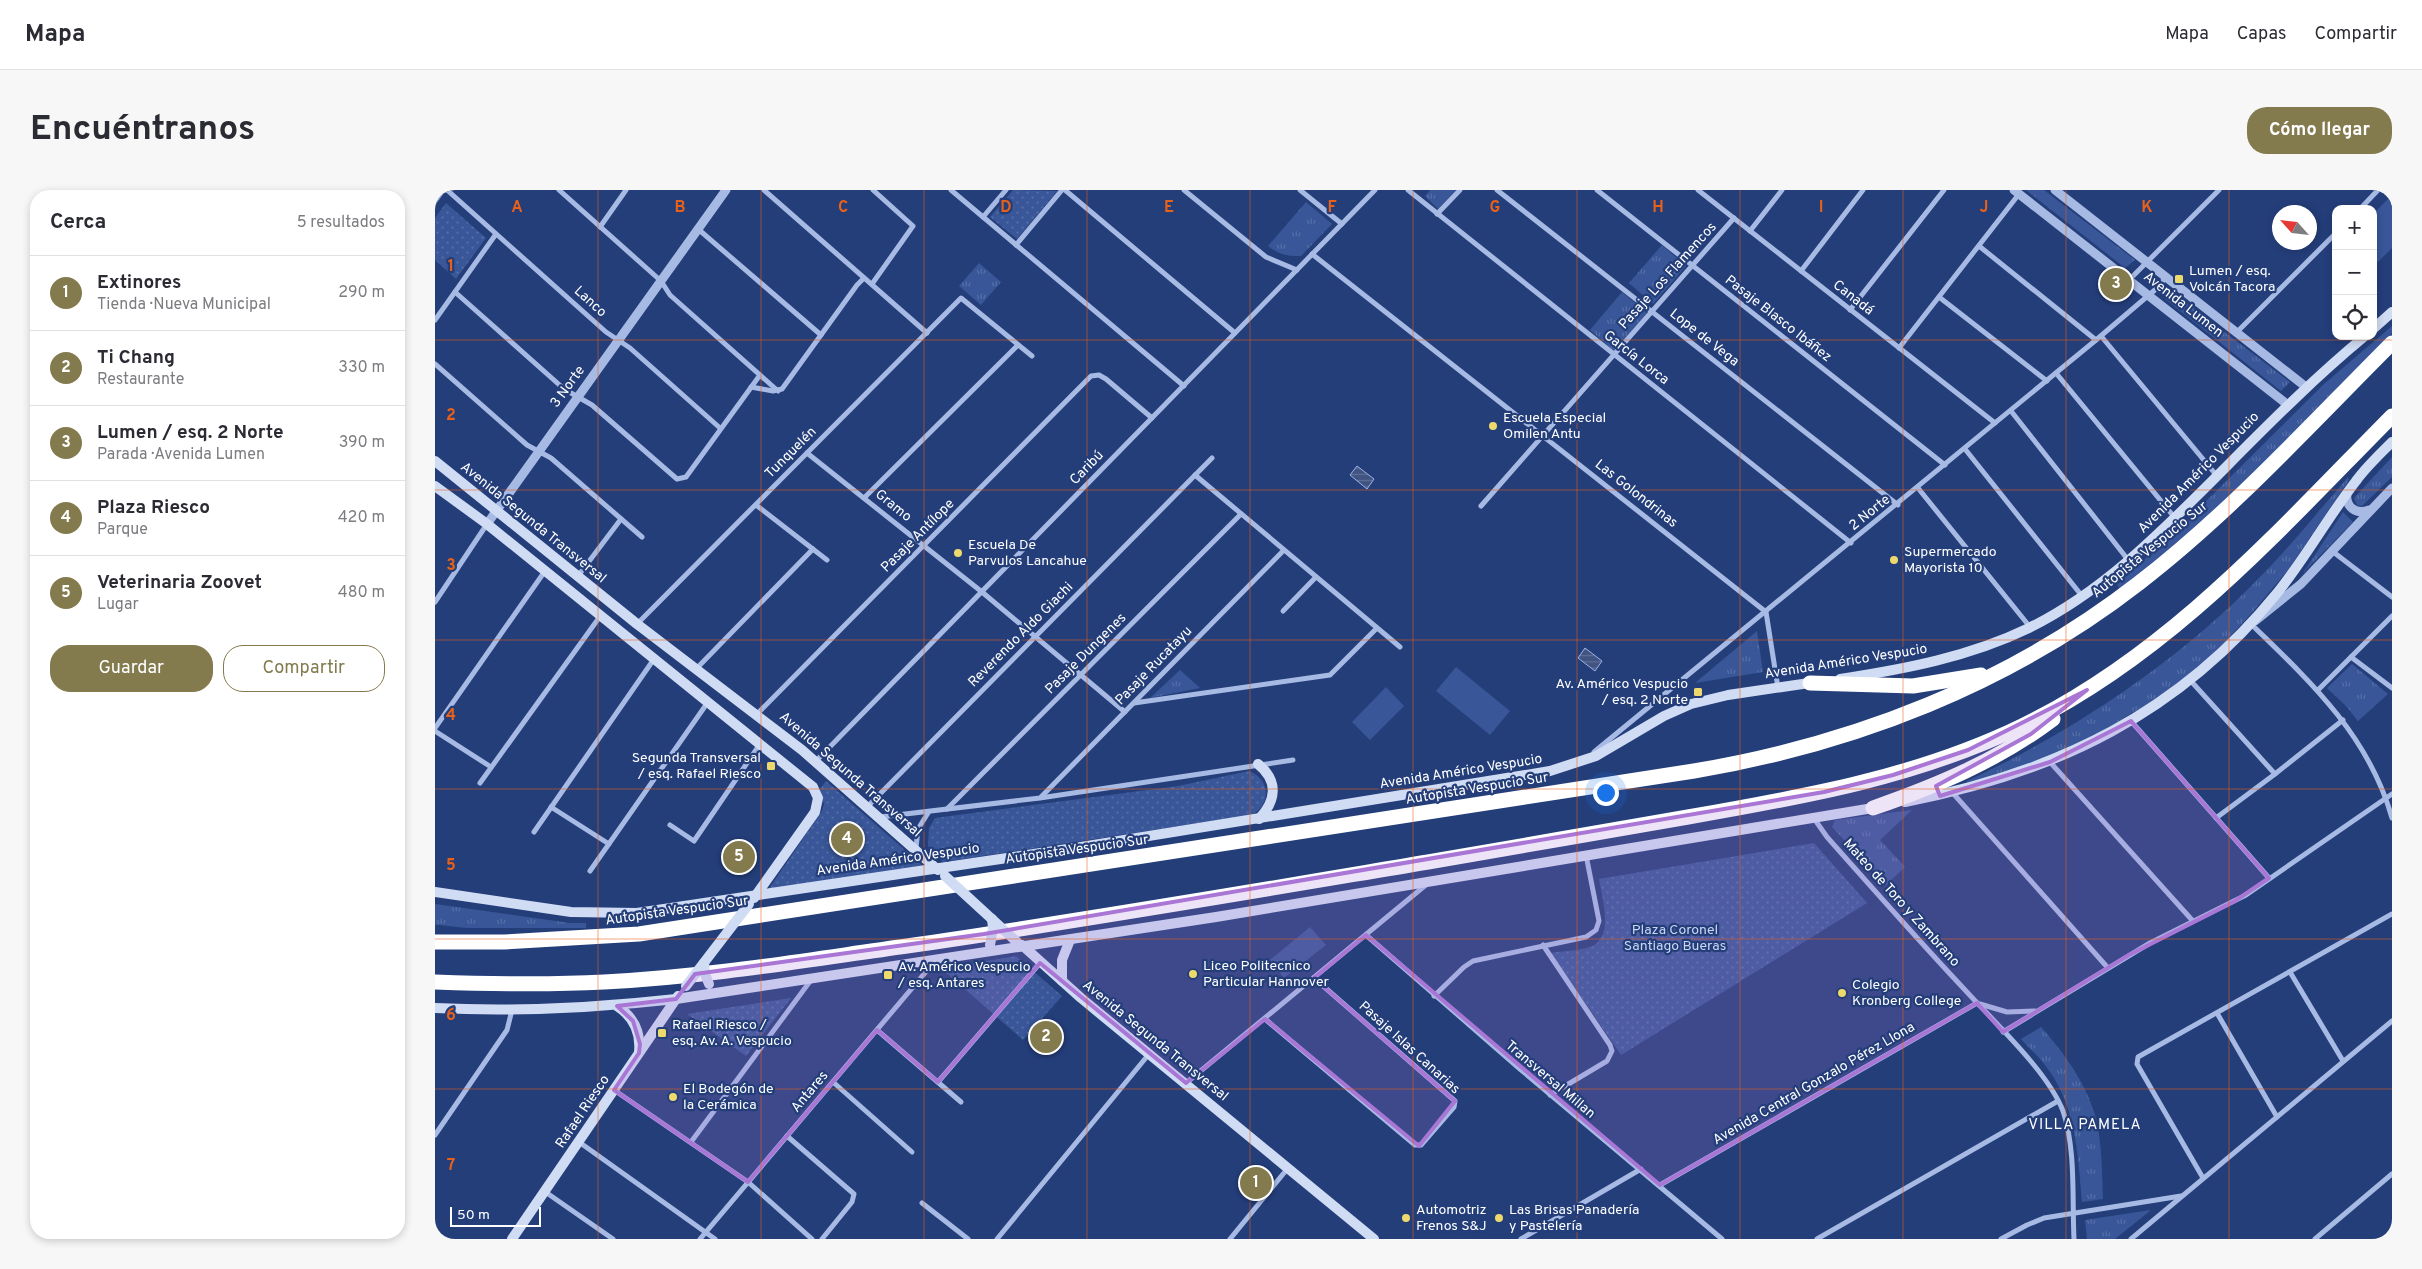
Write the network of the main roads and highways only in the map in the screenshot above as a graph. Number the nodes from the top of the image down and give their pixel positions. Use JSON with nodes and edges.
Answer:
{"nodes":[{"id":1,"x":2392,"y":312,"type":"edge"},
{"id":2,"x":2377,"y":325,"type":"edge"},
{"id":3,"x":2360,"y":340,"type":"edge"},
{"id":4,"x":2392,"y":343,"type":"edge"},
{"id":5,"x":2392,"y":416,"type":"edge"},
{"id":6,"x":2392,"y":442,"type":"edge"},
{"id":7,"x":435,"y":462,"type":"edge"},
{"id":8,"x":435,"y":486,"type":"edge"},
{"id":9,"x":2009,"y":667,"type":"junction"},
{"id":10,"x":1810,"y":683,"type":"junction"},
{"id":11,"x":2087,"y":690,"type":"junction"},
{"id":12,"x":1258,"y":764,"type":"road end"},
{"id":13,"x":1873,"y":808,"type":"junction"},
{"id":14,"x":1259,"y":819,"type":"junction"},
{"id":15,"x":936,"y":868,"type":"junction"},
{"id":16,"x":435,"y":892,"type":"edge"},
{"id":17,"x":756,"y":896,"type":"junction"},
{"id":18,"x":992,"y":919,"type":"junction"},
{"id":19,"x":435,"y":931,"type":"edge"},
{"id":20,"x":1070,"y":940,"type":"junction"},
{"id":21,"x":435,"y":942,"type":"edge"},
{"id":22,"x":504,"y":942,"type":"junction"},
{"id":23,"x":1021,"y":945,"type":"junction"},
{"id":24,"x":988,"y":949,"type":"junction"},
{"id":25,"x":704,"y":962,"type":"junction"},
{"id":26,"x":1062,"y":981,"type":"junction"},
{"id":27,"x":435,"y":982,"type":"edge"},
{"id":28,"x":720,"y":992,"type":"junction"},
{"id":29,"x":676,"y":999,"type":"junction"},
{"id":30,"x":617,"y":1006,"type":"junction"},
{"id":31,"x":435,"y":1008,"type":"edge"},
{"id":32,"x":639,"y":1053,"type":"junction"},
{"id":33,"x":512,"y":1239,"type":"edge"},
{"id":34,"x":1374,"y":1239,"type":"edge"}],
"edges":[{"from":1,"to":2,"type":"main road"},
{"from":3,"to":10,"type":"main road","name":"Avenida Américo Vespucio"},
{"from":4,"to":9,"type":"highway","name":"Autopista Vespucio Sur"},
{"from":5,"to":11,"type":"highway"},
{"from":6,"to":13,"type":"main road"},
{"from":7,"to":15,"type":"main road","name":"Avenida Segunda Transversal"},
{"from":8,"to":17,"type":"main road"},
{"from":9,"to":10,"type":"highway"},
{"from":9,"to":22,"type":"highway","name":"Autopista Vespucio Sur"},
{"from":10,"to":14,"type":"main road","name":"Avenida Américo Vespucio"},
{"from":11,"to":13,"type":"highway"},
{"from":11,"to":27,"type":"highway"},
{"from":12,"to":14,"type":"main road"},
{"from":13,"to":20,"type":"main road"},
{"from":14,"to":15,"type":"main road","name":"Avenida Américo Vespucio"},
{"from":15,"to":17,"type":"main road","name":"Avenida Américo Vespucio"},
{"from":15,"to":18,"type":"main road","name":"Avenida Segunda Transversal","bridge":true},
{"from":16,"to":17,"type":"main road","name":"Avenida Américo Vespucio"},
{"from":17,"to":25,"type":"main road","bridge":true},
{"from":18,"to":23,"type":"main road","name":"Avenida Segunda Transversal","bridge":true},
{"from":18,"to":24,"type":"main road","bridge":true},
{"from":19,"to":22,"type":"highway"},
{"from":20,"to":23,"type":"main road"},
{"from":20,"to":26,"type":"main road"},
{"from":21,"to":22,"type":"highway","name":"Autopista Vespucio Sur"},
{"from":23,"to":24,"type":"main road"},
{"from":23,"to":26,"type":"main road","name":"Avenida Segunda Transversal"},
{"from":24,"to":28,"type":"main road"},
{"from":25,"to":28,"type":"main road","bridge":true},
{"from":25,"to":29,"type":"main road","bridge":true},
{"from":26,"to":34,"type":"main road","name":"Avenida Segunda Transversal"},
{"from":28,"to":29,"type":"main road"},
{"from":29,"to":30,"type":"main road"},
{"from":29,"to":32,"type":"main road","name":"Rafael Riesco"},
{"from":30,"to":31,"type":"main road"},
{"from":30,"to":32,"type":"main road"},
{"from":32,"to":33,"type":"main road","name":"Rafael Riesco"}]}
